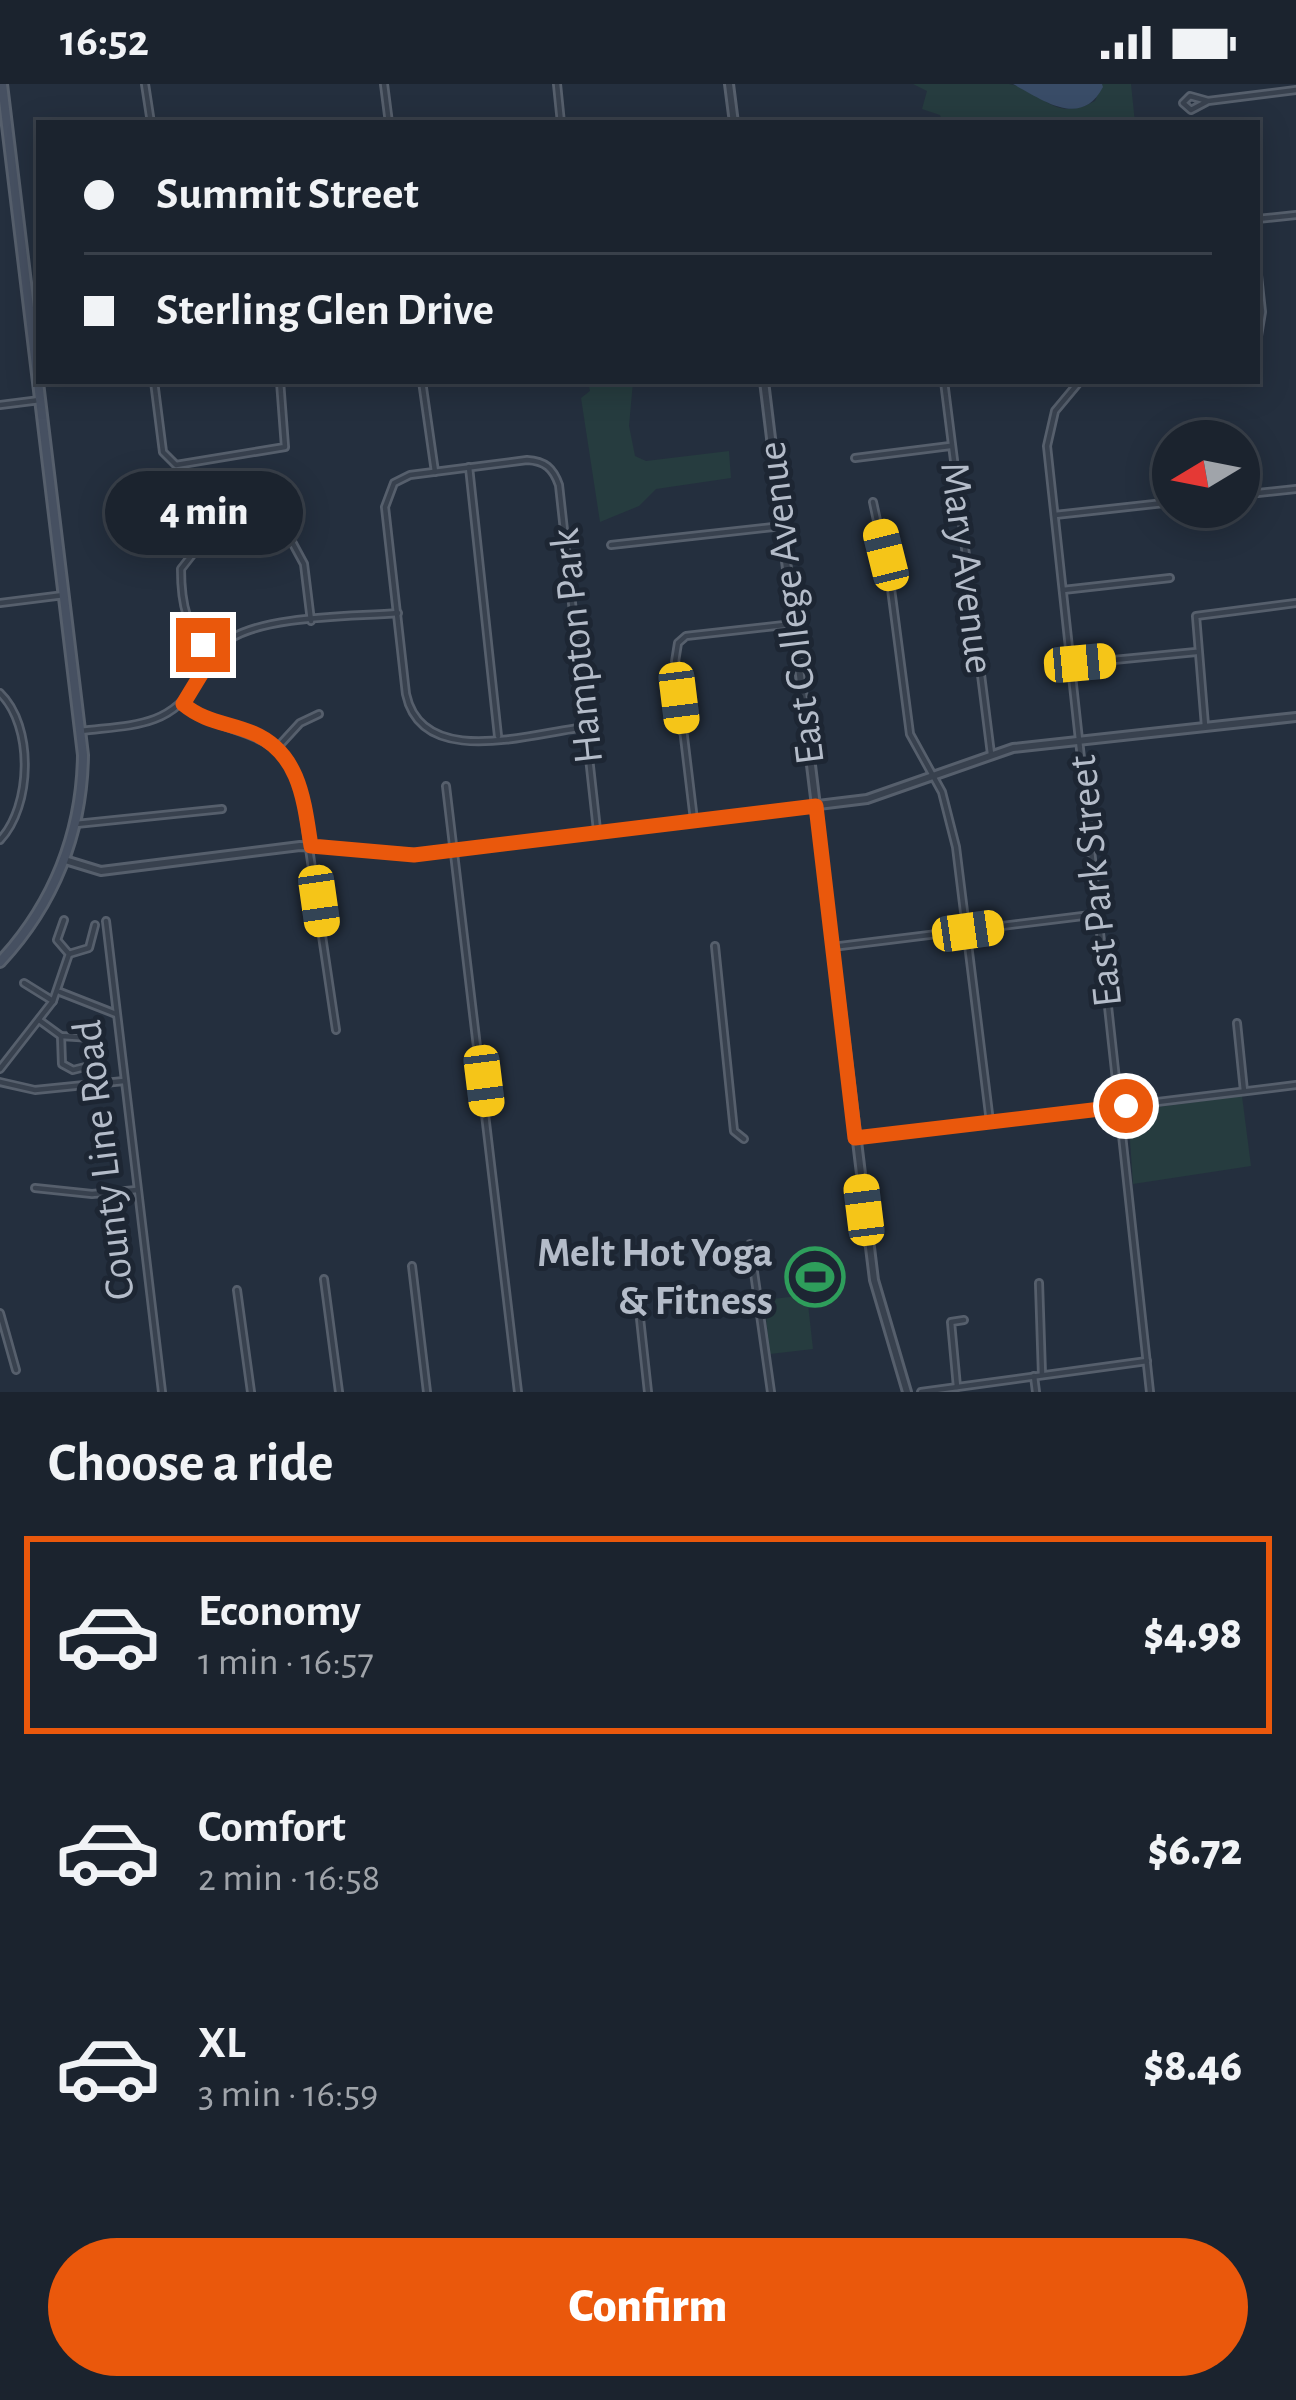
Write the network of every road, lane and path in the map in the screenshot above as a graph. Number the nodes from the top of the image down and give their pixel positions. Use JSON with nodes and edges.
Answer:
{"nodes":[{"id":1,"x":2,"y":84,"type":"edge"},
{"id":2,"x":145,"y":84,"type":"edge"},
{"id":3,"x":384,"y":84,"type":"edge"},
{"id":4,"x":556,"y":84,"type":"edge"},
{"id":5,"x":729,"y":84,"type":"edge"},
{"id":6,"x":1296,"y":90,"type":"edge"},
{"id":7,"x":1208,"y":101,"type":"dead end"},
{"id":8,"x":151,"y":120,"type":"edge"},
{"id":9,"x":389,"y":120,"type":"edge"},
{"id":10,"x":561,"y":120,"type":"edge"},
{"id":11,"x":734,"y":120,"type":"edge"},
{"id":12,"x":1296,"y":215,"type":"edge"},
{"id":13,"x":1260,"y":219,"type":"edge"},
{"id":14,"x":1260,"y":294,"type":"edge"},
{"id":15,"x":1260,"y":324,"type":"edge"},
{"id":16,"x":36,"y":347,"type":"edge"},
{"id":17,"x":39,"y":384,"type":"edge"},
{"id":18,"x":155,"y":384,"type":"edge"},
{"id":19,"x":280,"y":384,"type":"edge"},
{"id":20,"x":423,"y":384,"type":"edge"},
{"id":21,"x":764,"y":384,"type":"edge"},
{"id":22,"x":944,"y":384,"type":"edge"},
{"id":23,"x":1078,"y":384,"type":"edge"},
{"id":24,"x":40,"y":400,"type":"junction"},
{"id":25,"x":0,"y":405,"type":"edge"},
{"id":26,"x":952,"y":446,"type":"junction"},
{"id":27,"x":855,"y":458,"type":"dead end"},
{"id":28,"x":469,"y":467,"type":"junction"},
{"id":29,"x":435,"y":472,"type":"junction"},
{"id":30,"x":1296,"y":489,"type":"edge"},
{"id":31,"x":1260,"y":493,"type":"edge"},
{"id":32,"x":873,"y":502,"type":"dead end"},
{"id":33,"x":1152,"y":504,"type":"edge"},
{"id":34,"x":1055,"y":515,"type":"junction"},
{"id":35,"x":782,"y":526,"type":"junction"},
{"id":36,"x":611,"y":545,"type":"dead end"},
{"id":37,"x":1170,"y":578,"type":"dead end"},
{"id":38,"x":1063,"y":590,"type":"junction"},
{"id":39,"x":64,"y":596,"type":"junction"},
{"id":40,"x":0,"y":603,"type":"edge"},
{"id":41,"x":1296,"y":603,"type":"edge"},
{"id":42,"x":398,"y":613,"type":"junction"},
{"id":43,"x":311,"y":621,"type":"junction"},
{"id":44,"x":793,"y":624,"type":"junction"},
{"id":45,"x":1196,"y":652,"type":"junction"},
{"id":46,"x":214,"y":653,"type":"junction"},
{"id":47,"x":1072,"y":664,"type":"junction"},
{"id":48,"x":0,"y":692,"type":"edge"},
{"id":49,"x":183,"y":704,"type":"junction"},
{"id":50,"x":319,"y":714,"type":"dead end"},
{"id":51,"x":1296,"y":717,"type":"edge"},
{"id":52,"x":1205,"y":726,"type":"junction"},
{"id":53,"x":586,"y":727,"type":"junction"},
{"id":54,"x":81,"y":731,"type":"junction"},
{"id":55,"x":499,"y":737,"type":"junction"},
{"id":56,"x":1080,"y":739,"type":"junction"},
{"id":57,"x":277,"y":748,"type":"junction"},
{"id":58,"x":991,"y":754,"type":"junction"},
{"id":59,"x":935,"y":778,"type":"junction"},
{"id":60,"x":446,"y":786,"type":"dead end"},
{"id":61,"x":816,"y":806,"type":"junction"},
{"id":62,"x":222,"y":809,"type":"dead end"},
{"id":63,"x":694,"y":820,"type":"junction"},
{"id":64,"x":76,"y":824,"type":"junction"},
{"id":65,"x":598,"y":832,"type":"junction"},
{"id":66,"x":0,"y":840,"type":"edge"},
{"id":67,"x":311,"y":846,"type":"junction"},
{"id":68,"x":456,"y":849,"type":"junction"},
{"id":69,"x":65,"y":860,"type":"junction"},
{"id":70,"x":1099,"y":914,"type":"junction"},
{"id":71,"x":64,"y":920,"type":"dead end"},
{"id":72,"x":106,"y":920,"type":"dead end"},
{"id":73,"x":95,"y":926,"type":"dead end"},
{"id":74,"x":968,"y":931,"type":"junction"},
{"id":75,"x":715,"y":946,"type":"dead end"},
{"id":76,"x":832,"y":947,"type":"junction"},
{"id":77,"x":68,"y":953,"type":"junction"},
{"id":78,"x":0,"y":962,"type":"edge"},
{"id":79,"x":24,"y":983,"type":"dead end"},
{"id":80,"x":59,"y":991,"type":"junction"},
{"id":81,"x":53,"y":1001,"type":"junction"},
{"id":82,"x":116,"y":1014,"type":"junction"},
{"id":83,"x":39,"y":1020,"type":"junction"},
{"id":84,"x":1237,"y":1023,"type":"dead end"},
{"id":85,"x":336,"y":1030,"type":"dead end"},
{"id":86,"x":61,"y":1036,"type":"junction"},
{"id":87,"x":92,"y":1037,"type":"dead end"},
{"id":88,"x":85,"y":1067,"type":"dead end"},
{"id":89,"x":0,"y":1069,"type":"edge"},
{"id":90,"x":124,"y":1081,"type":"junction"},
{"id":91,"x":0,"y":1082,"type":"edge"},
{"id":92,"x":1296,"y":1085,"type":"edge"},
{"id":93,"x":1244,"y":1091,"type":"junction"},
{"id":94,"x":1120,"y":1106,"type":"junction"},
{"id":95,"x":990,"y":1122,"type":"junction"},
{"id":96,"x":855,"y":1138,"type":"junction"},
{"id":97,"x":744,"y":1139,"type":"dead end"},
{"id":98,"x":35,"y":1188,"type":"dead end"},
{"id":99,"x":137,"y":1190,"type":"junction"},
{"id":100,"x":750,"y":1244,"type":"dead end"},
{"id":101,"x":412,"y":1266,"type":"dead end"},
{"id":102,"x":324,"y":1279,"type":"dead end"},
{"id":103,"x":1039,"y":1283,"type":"dead end"},
{"id":104,"x":237,"y":1290,"type":"dead end"},
{"id":105,"x":638,"y":1300,"type":"dead end"},
{"id":106,"x":0,"y":1313,"type":"edge"},
{"id":107,"x":964,"y":1320,"type":"dead end"},
{"id":108,"x":1147,"y":1361,"type":"junction"},
{"id":109,"x":16,"y":1370,"type":"dead end"},
{"id":110,"x":1038,"y":1376,"type":"junction"},
{"id":111,"x":957,"y":1387,"type":"junction"},
{"id":112,"x":162,"y":1392,"type":"edge"},
{"id":113,"x":251,"y":1392,"type":"edge"},
{"id":114,"x":339,"y":1392,"type":"edge"},
{"id":115,"x":427,"y":1392,"type":"edge"},
{"id":116,"x":518,"y":1392,"type":"edge"},
{"id":117,"x":648,"y":1392,"type":"edge"},
{"id":118,"x":771,"y":1392,"type":"edge"},
{"id":119,"x":907,"y":1392,"type":"edge"},
{"id":120,"x":921,"y":1392,"type":"edge"},
{"id":121,"x":1036,"y":1392,"type":"edge"},
{"id":122,"x":1150,"y":1392,"type":"edge"}],
"edges":[{"from":1,"to":16,"type":"main road"},
{"from":2,"to":8,"type":"street"},
{"from":3,"to":9,"type":"street"},
{"from":4,"to":10,"type":"street"},
{"from":5,"to":11,"type":"street"},
{"from":6,"to":7,"type":"street"},
{"from":12,"to":13,"type":"street"},
{"from":14,"to":15,"type":"street"},
{"from":17,"to":24,"type":"main road"},
{"from":18,"to":19,"type":"street"},
{"from":20,"to":29,"type":"street"},
{"from":21,"to":35,"type":"street","name":"East College Avenue"},
{"from":22,"to":26,"type":"street","name":"Mary Avenue"},
{"from":23,"to":34,"type":"street","name":"East Park Street"},
{"from":24,"to":25,"type":"street"},
{"from":24,"to":39,"type":"main road"},
{"from":26,"to":27,"type":"street"},
{"from":26,"to":58,"type":"street","name":"Mary Avenue"},
{"from":28,"to":29,"type":"street"},
{"from":28,"to":53,"type":"street","name":"Hampton Park"},
{"from":28,"to":55,"type":"street"},
{"from":29,"to":42,"type":"street"},
{"from":30,"to":31,"type":"street"},
{"from":32,"to":59,"type":"street"},
{"from":33,"to":34,"type":"street"},
{"from":34,"to":38,"type":"street","name":"East Park Street"},
{"from":35,"to":36,"type":"street"},
{"from":35,"to":44,"type":"street","name":"East College Avenue"},
{"from":37,"to":38,"type":"street"},
{"from":38,"to":47,"type":"street","name":"East Park Street"},
{"from":39,"to":40,"type":"street"},
{"from":39,"to":54,"type":"main road"},
{"from":41,"to":45,"type":"street"},
{"from":42,"to":43,"type":"street"},
{"from":42,"to":55,"type":"street"},
{"from":43,"to":46,"type":"street"},
{"from":43,"to":46,"type":"street"},
{"from":44,"to":61,"type":"street","name":"East College Avenue"},
{"from":44,"to":63,"type":"street"},
{"from":45,"to":47,"type":"street"},
{"from":45,"to":52,"type":"street"},
{"from":46,"to":49,"type":"street"},
{"from":47,"to":56,"type":"street","name":"East Park Street"},
{"from":48,"to":66,"type":"street"},
{"from":49,"to":54,"type":"street"},
{"from":49,"to":57,"type":"street"},
{"from":50,"to":57,"type":"street"},
{"from":51,"to":52,"type":"street"},
{"from":52,"to":56,"type":"street"},
{"from":53,"to":55,"type":"street"},
{"from":53,"to":65,"type":"street","name":"Hampton Park"},
{"from":54,"to":64,"type":"main road"},
{"from":56,"to":58,"type":"street"},
{"from":56,"to":70,"type":"street","name":"East Park Street"},
{"from":57,"to":67,"type":"street"},
{"from":58,"to":59,"type":"street"},
{"from":59,"to":61,"type":"street"},
{"from":59,"to":74,"type":"street"},
{"from":60,"to":68,"type":"street"},
{"from":61,"to":63,"type":"street"},
{"from":61,"to":76,"type":"street","name":"East College Avenue"},
{"from":62,"to":64,"type":"street"},
{"from":63,"to":65,"type":"street"},
{"from":64,"to":69,"type":"main road"},
{"from":65,"to":68,"type":"street"},
{"from":67,"to":68,"type":"street"},
{"from":67,"to":69,"type":"street"},
{"from":67,"to":85,"type":"street"},
{"from":68,"to":116,"type":"street"},
{"from":69,"to":78,"type":"main road"},
{"from":70,"to":74,"type":"street"},
{"from":70,"to":94,"type":"street","name":"East Park Street"},
{"from":71,"to":77,"type":"street"},
{"from":72,"to":82,"type":"street","name":"County Line Road"},
{"from":73,"to":77,"type":"street"},
{"from":74,"to":76,"type":"street"},
{"from":74,"to":95,"type":"street"},
{"from":75,"to":97,"type":"street"},
{"from":76,"to":96,"type":"street","name":"East College Avenue"},
{"from":77,"to":80,"type":"street"},
{"from":79,"to":81,"type":"street"},
{"from":80,"to":81,"type":"street"},
{"from":80,"to":82,"type":"street"},
{"from":81,"to":83,"type":"street"},
{"from":82,"to":90,"type":"street","name":"County Line Road"},
{"from":83,"to":86,"type":"street"},
{"from":83,"to":89,"type":"street"},
{"from":84,"to":93,"type":"street"},
{"from":86,"to":87,"type":"street"},
{"from":86,"to":88,"type":"street"},
{"from":90,"to":91,"type":"street"},
{"from":90,"to":99,"type":"street","name":"County Line Road"},
{"from":92,"to":93,"type":"street"},
{"from":93,"to":94,"type":"street"},
{"from":94,"to":95,"type":"street"},
{"from":94,"to":108,"type":"street","name":"East Park Street"},
{"from":95,"to":96,"type":"street"},
{"from":96,"to":119,"type":"street","name":"East College Avenue"},
{"from":98,"to":99,"type":"street"},
{"from":99,"to":112,"type":"street","name":"County Line Road"},
{"from":100,"to":118,"type":"street"},
{"from":101,"to":115,"type":"street"},
{"from":102,"to":114,"type":"street"},
{"from":103,"to":110,"type":"street"},
{"from":104,"to":113,"type":"street"},
{"from":105,"to":117,"type":"street"},
{"from":106,"to":109,"type":"street"},
{"from":107,"to":111,"type":"street"},
{"from":108,"to":110,"type":"street"},
{"from":108,"to":122,"type":"street","name":"East Park Street"},
{"from":110,"to":111,"type":"street"},
{"from":110,"to":121,"type":"street"},
{"from":111,"to":120,"type":"street"}]}
